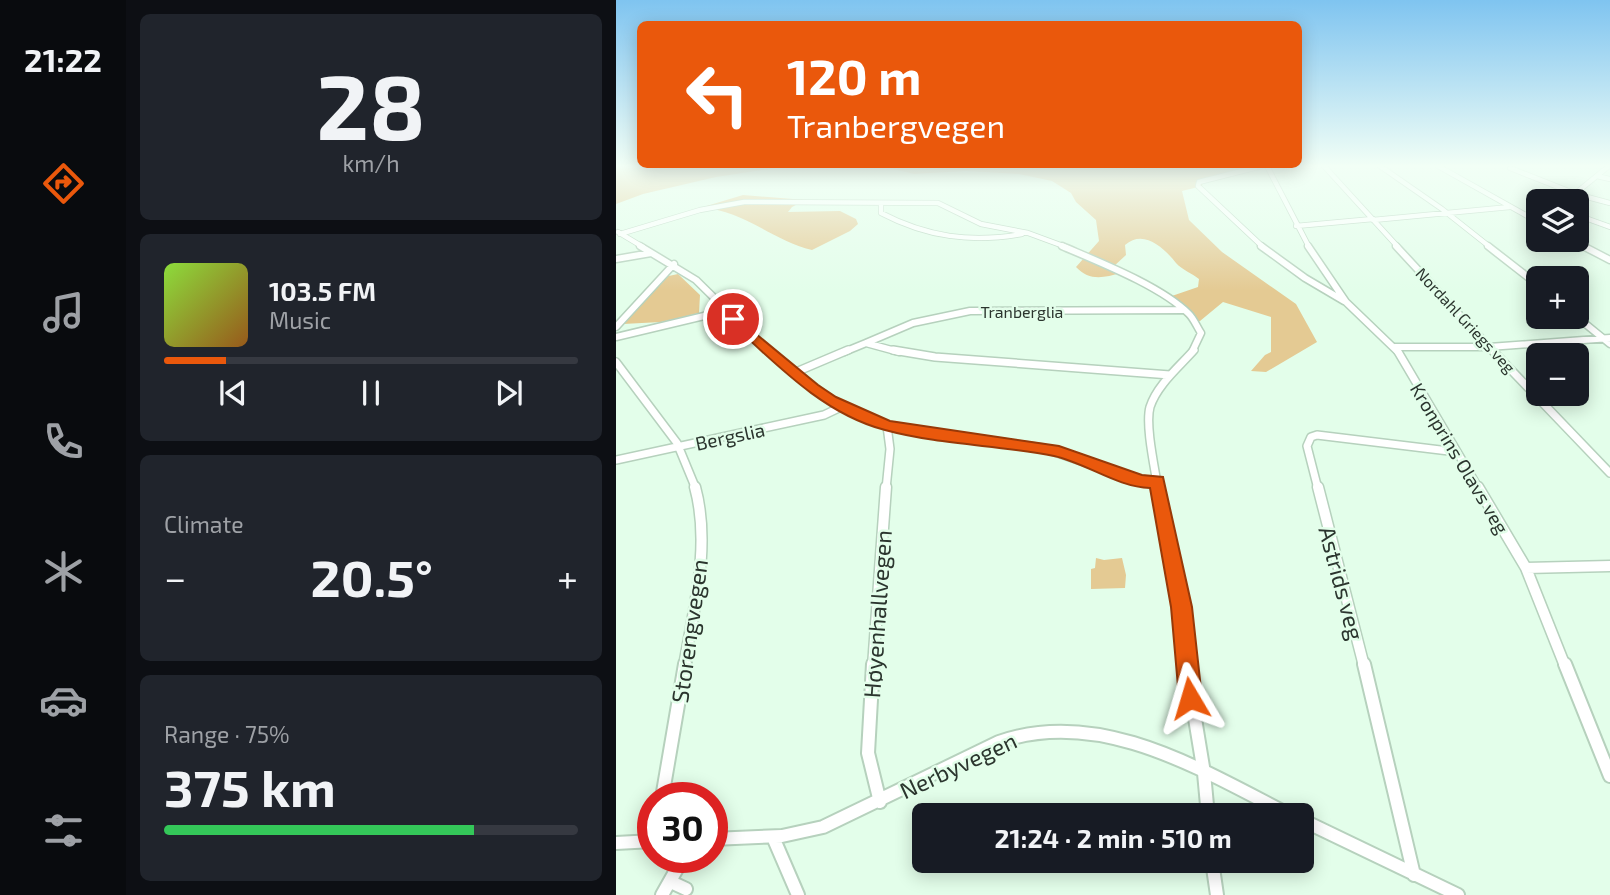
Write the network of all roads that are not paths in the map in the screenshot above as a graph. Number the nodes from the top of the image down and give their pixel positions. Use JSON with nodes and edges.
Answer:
{"nodes":[{"id":1,"x":712,"y":208,"type":"edge"},
{"id":2,"x":881,"y":208,"type":"edge"},
{"id":3,"x":950,"y":208,"type":"edge"},
{"id":4,"x":1221,"y":208,"type":"edge"},
{"id":5,"x":1286,"y":208,"type":"edge"},
{"id":6,"x":1363,"y":208,"type":"edge"},
{"id":7,"x":1440,"y":208,"type":"edge"},
{"id":8,"x":1502,"y":208,"type":"edge"},
{"id":9,"x":1447,"y":213,"type":"junction"},
{"id":10,"x":1373,"y":219,"type":"junction"},
{"id":11,"x":1589,"y":219,"type":"edge"},
{"id":12,"x":1296,"y":226,"type":"junction"},
{"id":13,"x":1610,"y":227,"type":"edge"},
{"id":14,"x":618,"y":232,"type":"edge"},
{"id":15,"x":1028,"y":233,"type":"junction"},
{"id":16,"x":1589,"y":249,"type":"edge"},
{"id":17,"x":652,"y":253,"type":"junction"},
{"id":18,"x":616,"y":259,"type":"edge"},
{"id":19,"x":1610,"y":260,"type":"edge"},
{"id":20,"x":674,"y":264,"type":"junction"},
{"id":21,"x":1526,"y":276,"type":"edge"},
{"id":22,"x":1346,"y":302,"type":"junction"},
{"id":23,"x":1183,"y":310,"type":"junction"},
{"id":24,"x":725,"y":311,"type":"junction"},
{"id":25,"x":1589,"y":326,"type":"edge"},
{"id":26,"x":616,"y":327,"type":"edge"},
{"id":27,"x":616,"y":337,"type":"edge"},
{"id":28,"x":1606,"y":338,"type":"edge"},
{"id":29,"x":866,"y":343,"type":"junction"},
{"id":30,"x":1610,"y":344,"type":"edge"},
{"id":31,"x":1395,"y":347,"type":"junction"},
{"id":32,"x":1489,"y":347,"type":"junction"},
{"id":33,"x":616,"y":362,"type":"edge"},
{"id":34,"x":796,"y":372,"type":"junction"},
{"id":35,"x":1170,"y":375,"type":"junction"},
{"id":36,"x":843,"y":406,"type":"junction"},
{"id":37,"x":887,"y":426,"type":"junction"},
{"id":38,"x":679,"y":447,"type":"junction"},
{"id":39,"x":1457,"y":453,"type":"junction"},
{"id":40,"x":616,"y":460,"type":"edge"},
{"id":41,"x":1610,"y":473,"type":"edge"},
{"id":42,"x":1157,"y":482,"type":"junction"},
{"id":43,"x":1610,"y":566,"type":"edge"},
{"id":44,"x":1526,"y":568,"type":"junction"},
{"id":45,"x":1204,"y":773,"type":"junction"},
{"id":46,"x":1610,"y":776,"type":"edge"},
{"id":47,"x":665,"y":782,"type":"edge"},
{"id":48,"x":880,"y":802,"type":"junction"},
{"id":49,"x":1207,"y":803,"type":"edge"},
{"id":50,"x":1265,"y":803,"type":"edge"},
{"id":51,"x":1314,"y":826,"type":"edge"},
{"id":52,"x":772,"y":837,"type":"junction"},
{"id":53,"x":728,"y":838,"type":"edge"},
{"id":54,"x":637,"y":842,"type":"edge"},
{"id":55,"x":616,"y":843,"type":"edge"},
{"id":56,"x":676,"y":873,"type":"edge"},
{"id":57,"x":1214,"y":873,"type":"edge"},
{"id":58,"x":1414,"y":874,"type":"junction"},
{"id":59,"x":671,"y":882,"type":"junction"},
{"id":60,"x":686,"y":888,"type":"dead end"},
{"id":61,"x":662,"y":895,"type":"edge"},
{"id":62,"x":798,"y":895,"type":"edge"},
{"id":63,"x":1217,"y":895,"type":"edge"},
{"id":64,"x":1458,"y":895,"type":"edge"}],
"edges":[{"from":1,"to":14,"type":"street"},
{"from":2,"to":15,"type":"street"},
{"from":3,"to":15,"type":"street"},
{"from":4,"to":22,"type":"street"},
{"from":5,"to":12,"type":"street","name":"Kronprins Olavs veg"},
{"from":6,"to":10,"type":"street","name":"Nordahl Griegs veg"},
{"from":7,"to":9,"type":"street"},
{"from":8,"to":9,"type":"street"},
{"from":9,"to":10,"type":"street"},
{"from":9,"to":21,"type":"street"},
{"from":10,"to":12,"type":"street"},
{"from":10,"to":32,"type":"street","name":"Nordahl Griegs veg"},
{"from":11,"to":13,"type":"street"},
{"from":12,"to":22,"type":"street","name":"Kronprins Olavs veg"},
{"from":14,"to":17,"type":"street"},
{"from":15,"to":23,"type":"street"},
{"from":16,"to":19,"type":"street"},
{"from":17,"to":18,"type":"street"},
{"from":17,"to":20,"type":"street"},
{"from":20,"to":24,"type":"street"},
{"from":20,"to":26,"type":"street"},
{"from":22,"to":31,"type":"street","name":"Kronprins Olavs veg"},
{"from":23,"to":29,"type":"street","name":"Tranberglia"},
{"from":23,"to":35,"type":"street"},
{"from":24,"to":27,"type":"street"},
{"from":24,"to":34,"type":"street"},
{"from":25,"to":28,"type":"street"},
{"from":28,"to":30,"type":"street"},
{"from":28,"to":32,"type":"street"},
{"from":29,"to":34,"type":"street","name":"Tranberglia"},
{"from":29,"to":35,"type":"street"},
{"from":31,"to":32,"type":"street"},
{"from":31,"to":39,"type":"street","name":"Kronprins Olavs veg"},
{"from":32,"to":41,"type":"street","name":"Nordahl Griegs veg"},
{"from":33,"to":38,"type":"street","name":"Storengvegen"},
{"from":34,"to":36,"type":"street"},
{"from":35,"to":42,"type":"street"},
{"from":36,"to":37,"type":"street"},
{"from":36,"to":38,"type":"street","name":"Bergslia"},
{"from":37,"to":42,"type":"street"},
{"from":37,"to":48,"type":"street","name":"Høyenhallvegen"},
{"from":38,"to":40,"type":"street","name":"Bergslia"},
{"from":38,"to":47,"type":"street","name":"Storengvegen"},
{"from":39,"to":44,"type":"street","name":"Kronprins Olavs veg"},
{"from":39,"to":58,"type":"street","name":"Astrids veg"},
{"from":42,"to":45,"type":"street"},
{"from":43,"to":44,"type":"street"},
{"from":44,"to":46,"type":"street","name":"Kronprins Olavs veg"},
{"from":45,"to":48,"type":"street","name":"Nerbyvegen"},
{"from":45,"to":49,"type":"street"},
{"from":45,"to":50,"type":"street","name":"Nerbyvegen"},
{"from":48,"to":52,"type":"street","name":"Nerbyvegen"},
{"from":51,"to":58,"type":"street"},
{"from":52,"to":53,"type":"street","name":"Nerbyvegen"},
{"from":52,"to":62,"type":"street"},
{"from":54,"to":55,"type":"street"},
{"from":56,"to":59,"type":"street"},
{"from":57,"to":63,"type":"street"},
{"from":58,"to":64,"type":"street"},
{"from":59,"to":60,"type":"street"},
{"from":59,"to":61,"type":"street"}]}
